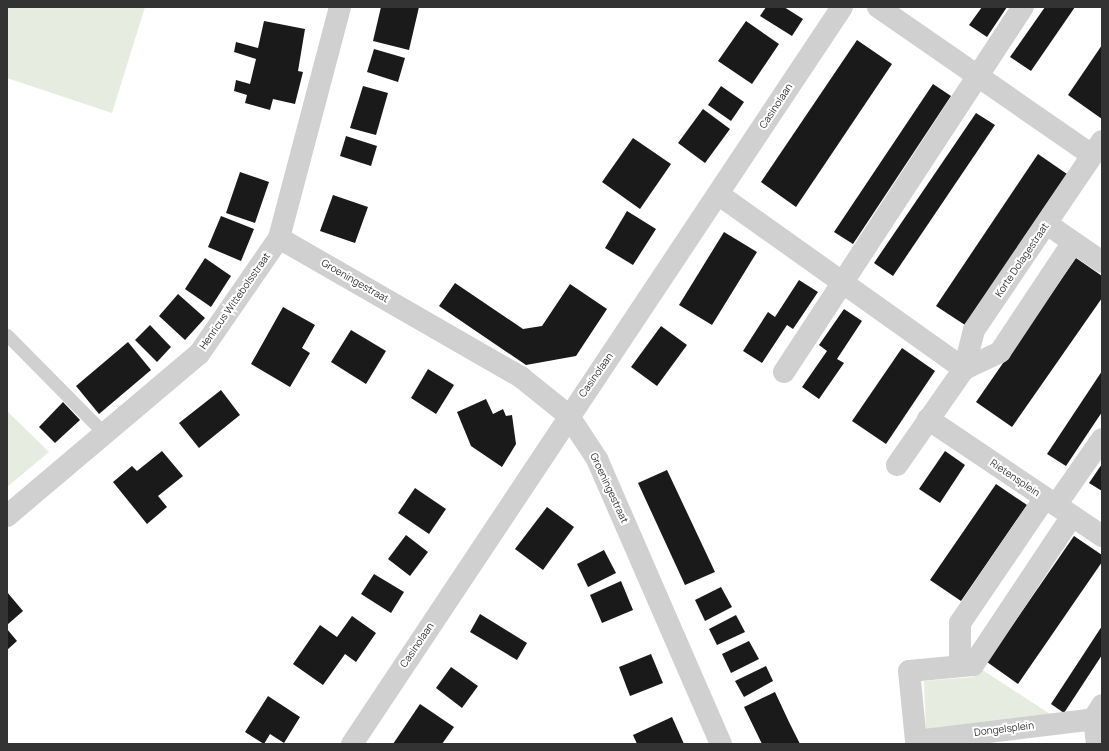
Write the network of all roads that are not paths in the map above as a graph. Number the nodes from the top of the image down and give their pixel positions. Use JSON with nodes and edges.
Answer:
{"nodes":[{"id":1,"x":340,"y":7,"type":"edge"},
{"id":2,"x":842,"y":7,"type":"edge"},
{"id":3,"x":878,"y":7,"type":"edge"},
{"id":4,"x":1023,"y":7,"type":"edge"},
{"id":5,"x":978,"y":77,"type":"junction"},
{"id":6,"x":1097,"y":148,"type":"edge"},
{"id":7,"x":718,"y":194,"type":"junction"},
{"id":8,"x":1047,"y":224,"type":"junction"},
{"id":9,"x":279,"y":238,"type":"junction"},
{"id":10,"x":1073,"y":242,"type":"junction"},
{"id":11,"x":1102,"y":262,"type":"edge"},
{"id":12,"x":844,"y":280,"type":"junction"},
{"id":13,"x":7,"y":335,"type":"edge"},
{"id":14,"x":964,"y":369,"type":"junction"},
{"id":15,"x":784,"y":372,"type":"dead end"},
{"id":16,"x":568,"y":415,"type":"junction"},
{"id":17,"x":928,"y":419,"type":"junction"},
{"id":18,"x":104,"y":433,"type":"junction"},
{"id":19,"x":1102,"y":439,"type":"edge"},
{"id":20,"x":897,"y":465,"type":"dead end"},
{"id":21,"x":1057,"y":506,"type":"junction"},
{"id":22,"x":7,"y":516,"type":"edge"},
{"id":23,"x":1102,"y":536,"type":"edge"},
{"id":24,"x":960,"y":665,"type":"junction"},
{"id":25,"x":1099,"y":713,"type":"edge"},
{"id":26,"x":352,"y":744,"type":"edge"},
{"id":27,"x":722,"y":744,"type":"edge"},
{"id":28,"x":1097,"y":744,"type":"edge"}],
"edges":[{"from":1,"to":9,"type":"street","name":"Henricus Wittebolsstraat"},
{"from":2,"to":7,"type":"street","name":"Casinolaan"},
{"from":3,"to":5,"type":"street","name":"Korte Dolagestraat"},
{"from":4,"to":5,"type":"street"},
{"from":5,"to":6,"type":"street","name":"Korte Dolagestraat"},
{"from":5,"to":12,"type":"street"},
{"from":6,"to":8,"type":"street","name":"Korte Dolagestraat"},
{"from":7,"to":12,"type":"street"},
{"from":7,"to":16,"type":"street","name":"Casinolaan"},
{"from":8,"to":10,"type":"street"},
{"from":8,"to":14,"type":"street","name":"Korte Dolagestraat"},
{"from":9,"to":16,"type":"street","name":"Groeningestraat"},
{"from":9,"to":18,"type":"street","name":"Henricus Wittebolsstraat"},
{"from":10,"to":11,"type":"street"},
{"from":10,"to":14,"type":"street","name":"Korte Dolagestraat"},
{"from":12,"to":14,"type":"street"},
{"from":12,"to":15,"type":"street"},
{"from":13,"to":18,"type":"lane"},
{"from":14,"to":17,"type":"street","name":"Korte Dolagestraat"},
{"from":16,"to":26,"type":"street","name":"Casinolaan"},
{"from":16,"to":27,"type":"street","name":"Groeningestraat"},
{"from":17,"to":20,"type":"street","name":"Korte Dolagestraat"},
{"from":17,"to":21,"type":"street","name":"Rietensplein"},
{"from":18,"to":22,"type":"street","name":"Henricus Wittebolsstraat"},
{"from":19,"to":21,"type":"street","name":"Dongelsplein"},
{"from":21,"to":23,"type":"street","name":"Rietensplein"},
{"from":21,"to":24,"type":"street","name":"Dongelsplein"},
{"from":21,"to":24,"type":"street","name":"Dongelsplein"},
{"from":24,"to":25,"type":"street","name":"Dongelsplein"},
{"from":25,"to":28,"type":"street"}]}
